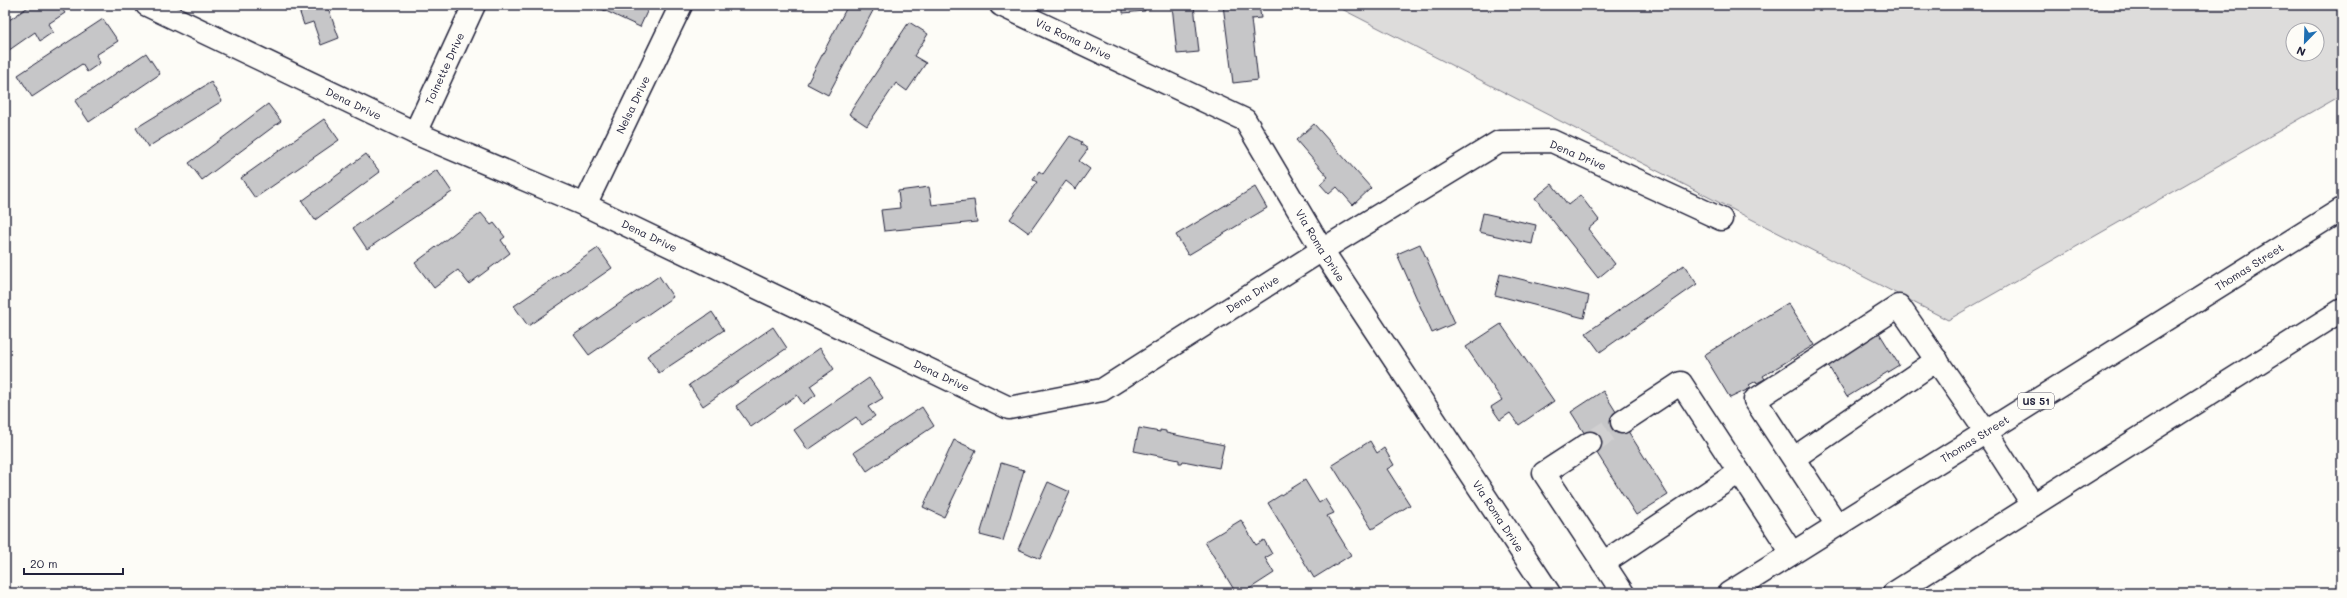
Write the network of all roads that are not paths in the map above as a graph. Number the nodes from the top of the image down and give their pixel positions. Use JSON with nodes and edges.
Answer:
{"nodes":[{"id":1,"x":147,"y":5,"type":"edge"},
{"id":2,"x":474,"y":5,"type":"edge"},
{"id":3,"x":680,"y":5,"type":"edge"},
{"id":4,"x":1001,"y":5,"type":"edge"},
{"id":5,"x":415,"y":133,"type":"junction"},
{"id":6,"x":585,"y":205,"type":"junction"},
{"id":7,"x":2342,"y":209,"type":"edge"},
{"id":8,"x":1721,"y":219,"type":"dead end"},
{"id":9,"x":1322,"y":250,"type":"junction"},
{"id":10,"x":2342,"y":310,"type":"edge"},
{"id":11,"x":1937,"y":360,"type":"junction"},
{"id":12,"x":1622,"y":422,"type":"tunnel mouth"},
{"id":13,"x":1986,"y":432,"type":"junction"},
{"id":14,"x":1590,"y":443,"type":"tunnel mouth"},
{"id":15,"x":1794,"y":458,"type":"junction"},
{"id":16,"x":1739,"y":472,"type":"junction"},
{"id":17,"x":2033,"y":505,"type":"junction"},
{"id":18,"x":1838,"y":525,"type":"junction"},
{"id":19,"x":1792,"y":553,"type":"junction"},
{"id":20,"x":1603,"y":563,"type":"junction"},
{"id":21,"x":1549,"y":593,"type":"edge"},
{"id":22,"x":1623,"y":593,"type":"edge"},
{"id":23,"x":1729,"y":593,"type":"edge"},
{"id":24,"x":1894,"y":593,"type":"edge"}],
"edges":[{"from":1,"to":5,"type":"main road","name":"Dena Drive"},
{"from":2,"to":5,"type":"main road","name":"Toinette Drive"},
{"from":3,"to":6,"type":"main road","name":"Nelsa Drive"},
{"from":4,"to":9,"type":"main road","name":"Via Roma Drive"},
{"from":5,"to":6,"type":"main road","name":"Dena Drive"},
{"from":6,"to":9,"type":"main road","name":"Dena Drive"},
{"from":7,"to":13,"type":"main road","name":"Thomas Street","number":"US 51"},
{"from":8,"to":9,"type":"main road","name":"Dena Drive"},
{"from":9,"to":21,"type":"main road","name":"Via Roma Drive"},
{"from":10,"to":17,"type":"main road"},
{"from":11,"to":13,"type":"main road"},
{"from":11,"to":15,"type":"main road"},
{"from":11,"to":15,"type":"main road"},
{"from":12,"to":16,"type":"main road"},
{"from":13,"to":17,"type":"main road"},
{"from":13,"to":18,"type":"main road","name":"Thomas Street","number":"US 51"},
{"from":14,"to":20,"type":"main road"},
{"from":15,"to":18,"type":"main road"},
{"from":16,"to":19,"type":"main road"},
{"from":16,"to":20,"type":"main road"},
{"from":17,"to":24,"type":"main road"},
{"from":18,"to":19,"type":"main road","name":"Thomas Street","number":"US 51"},
{"from":19,"to":23,"type":"main road","name":"Thomas Street","number":"US 51"},
{"from":20,"to":22,"type":"main road"}]}
